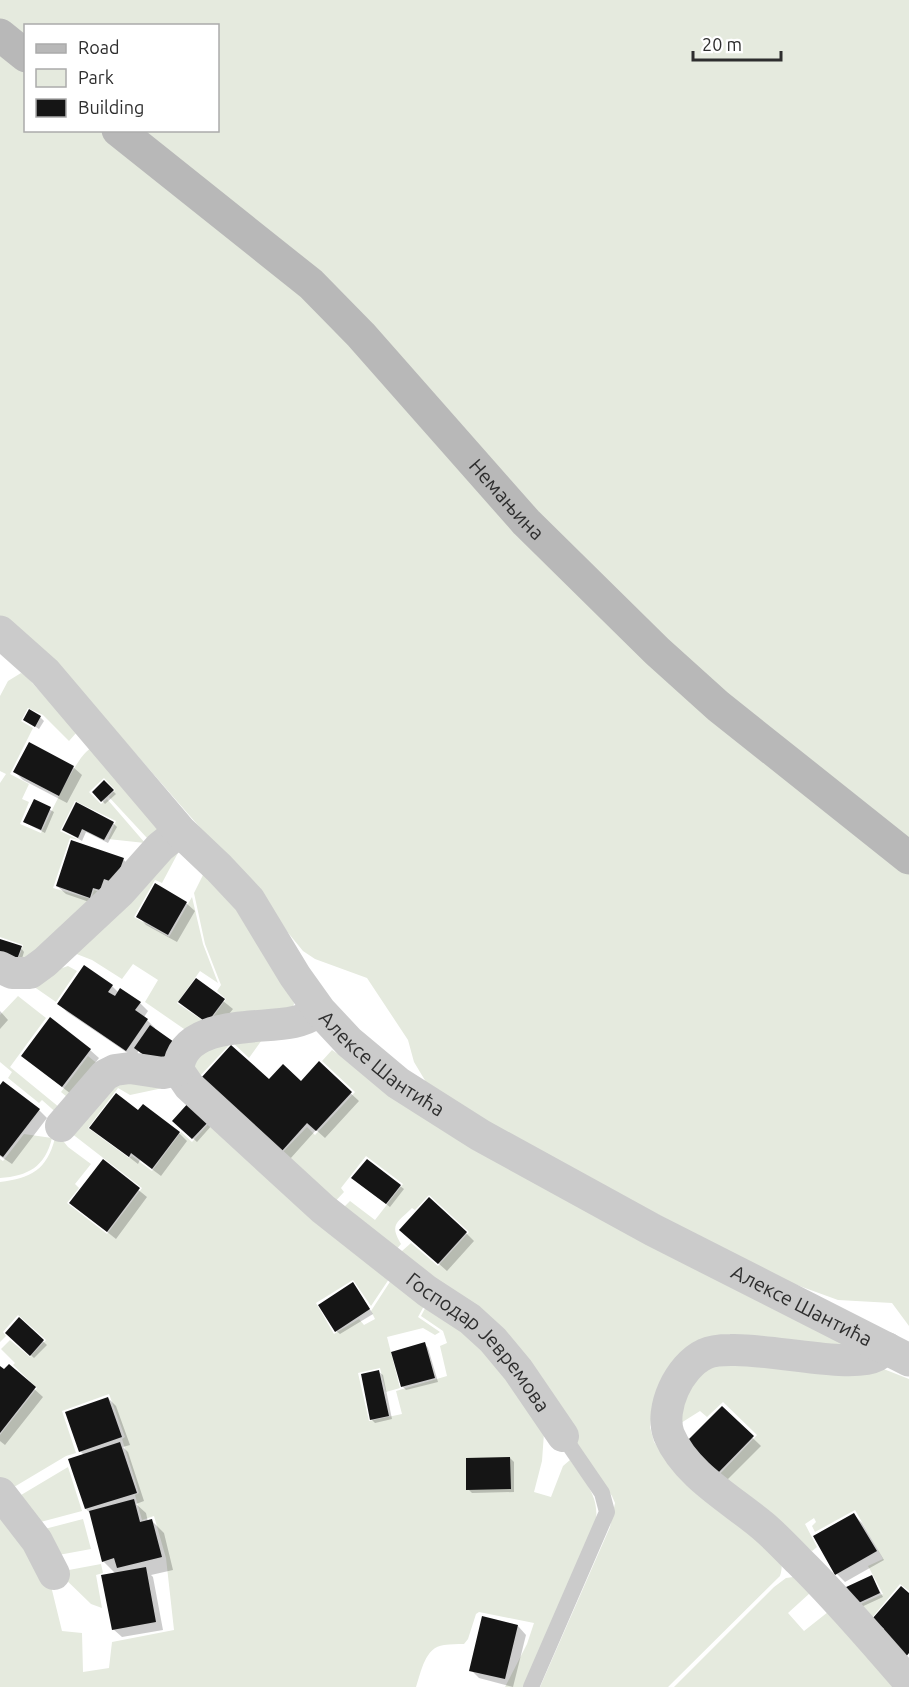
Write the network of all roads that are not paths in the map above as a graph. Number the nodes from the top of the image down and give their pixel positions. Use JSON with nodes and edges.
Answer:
{"nodes":[{"id":1,"x":0,"y":34,"type":"edge"},
{"id":2,"x":24,"y":54,"type":"edge"},
{"id":3,"x":121,"y":132,"type":"edge"},
{"id":4,"x":0,"y":632,"type":"edge"},
{"id":5,"x":180,"y":831,"type":"junction"},
{"id":6,"x":909,"y":858,"type":"edge"},
{"id":7,"x":0,"y":967,"type":"edge"},
{"id":8,"x":320,"y":1011,"type":"junction"},
{"id":9,"x":178,"y":1070,"type":"junction"},
{"id":10,"x":61,"y":1126,"type":"dead end"},
{"id":11,"x":898,"y":1354,"type":"edge"},
{"id":12,"x":563,"y":1436,"type":"joint"},
{"id":13,"x":0,"y":1493,"type":"edge"},
{"id":14,"x":54,"y":1574,"type":"dead end"},
{"id":15,"x":909,"y":1682,"type":"edge"},
{"id":16,"x":531,"y":1687,"type":"edge"}],
"edges":[{"from":1,"to":2,"type":"main road"},
{"from":3,"to":6,"type":"main road","name":"Немањина"},
{"from":4,"to":5,"type":"street","name":"Алексе Шантића"},
{"from":5,"to":7,"type":"street"},
{"from":5,"to":8,"type":"street","name":"Алексе Шантића"},
{"from":8,"to":9,"type":"street"},
{"from":8,"to":11,"type":"street","name":"Алексе Шантића"},
{"from":9,"to":10,"type":"street"},
{"from":9,"to":12,"type":"street","name":"Господар Јевремова"},
{"from":11,"to":15,"type":"street","name":"Алексе Шантића"},
{"from":12,"to":16,"type":"lane","name":"Господар Јевремова"},
{"from":13,"to":14,"type":"street"}]}
